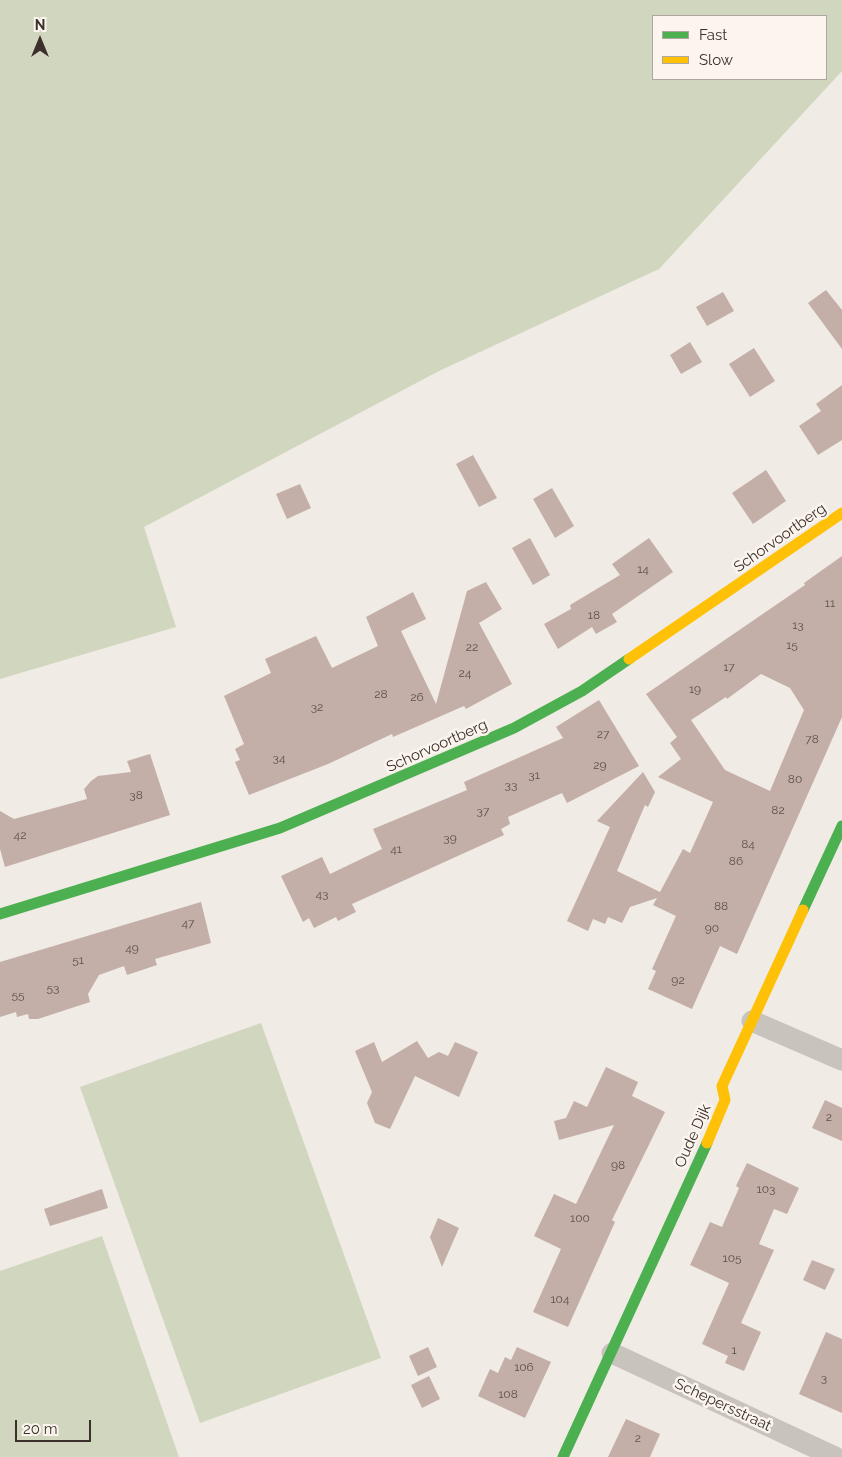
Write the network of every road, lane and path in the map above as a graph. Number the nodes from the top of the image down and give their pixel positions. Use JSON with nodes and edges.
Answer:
{"nodes":[{"id":1,"x":842,"y":513,"type":"edge"},
{"id":2,"x":842,"y":826,"type":"edge"},
{"id":3,"x":0,"y":914,"type":"edge"},
{"id":4,"x":752,"y":1021,"type":"junction"},
{"id":5,"x":842,"y":1060,"type":"edge"},
{"id":6,"x":612,"y":1353,"type":"junction"},
{"id":7,"x":563,"y":1457,"type":"edge"},
{"id":8,"x":835,"y":1457,"type":"edge"}],
"edges":[{"from":1,"to":3,"type":"street","name":"Schorvoortberg"},
{"from":2,"to":4,"type":"street","name":"Oude Dijk"},
{"from":4,"to":5,"type":"street"},
{"from":4,"to":6,"type":"street","name":"Oude Dijk"},
{"from":6,"to":7,"type":"street","name":"Oude Dijk"},
{"from":6,"to":8,"type":"street","name":"Schepersstraat"}]}
